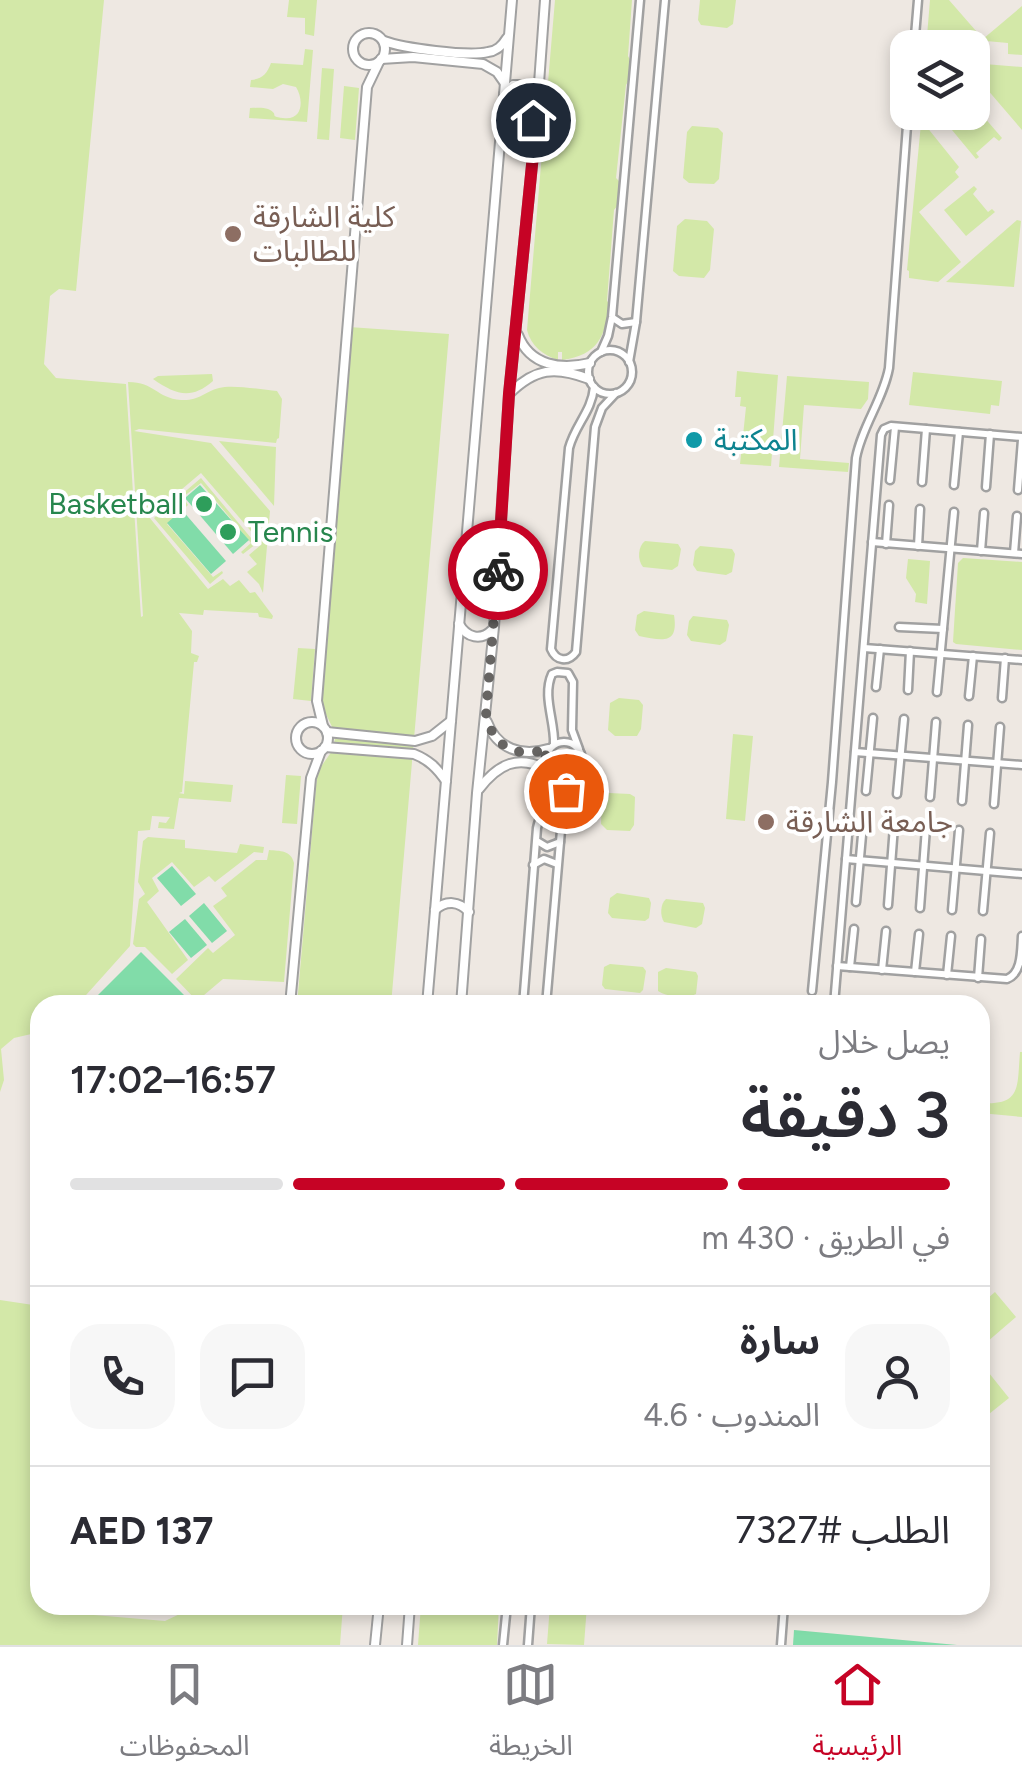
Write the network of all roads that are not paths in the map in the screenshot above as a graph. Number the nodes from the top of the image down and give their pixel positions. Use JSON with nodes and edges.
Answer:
{"nodes":[{"id":1,"x":512,"y":0,"type":"edge"},
{"id":2,"x":546,"y":0,"type":"edge"},
{"id":3,"x":640,"y":0,"type":"edge"},
{"id":4,"x":665,"y":0,"type":"edge"},
{"id":5,"x":918,"y":0,"type":"edge"},
{"id":6,"x":916,"y":30,"type":"edge"},
{"id":7,"x":509,"y":34,"type":"junction"},
{"id":8,"x":384,"y":40,"type":"junction"},
{"id":9,"x":454,"y":51,"type":"junction"},
{"id":10,"x":359,"y":61,"type":"junction"},
{"id":11,"x":380,"y":61,"type":"junction"},
{"id":12,"x":454,"y":62,"type":"junction"},
{"id":13,"x":505,"y":83,"type":"junction"},
{"id":14,"x":367,"y":88,"type":"junction"},
{"id":15,"x":504,"y":95,"type":"junction"},
{"id":16,"x":536,"y":125,"type":"junction"},
{"id":17,"x":907,"y":130,"type":"edge"},
{"id":18,"x":612,"y":317,"type":"junction"},
{"id":19,"x":636,"y":322,"type":"junction"},
{"id":20,"x":516,"y":331,"type":"junction"},
{"id":21,"x":601,"y":352,"type":"junction"},
{"id":22,"x":539,"y":360,"type":"junction"},
{"id":23,"x":590,"y":362,"type":"junction"},
{"id":24,"x":629,"y":362,"type":"junction"},
{"id":25,"x":567,"y":369,"type":"junction"},
{"id":26,"x":538,"y":373,"type":"junction"},
{"id":27,"x":592,"y":383,"type":"junction"},
{"id":28,"x":616,"y":393,"type":"junction"},
{"id":29,"x":509,"y":394,"type":"junction"},
{"id":30,"x":895,"y":426,"type":"junction"},
{"id":31,"x":926,"y":429,"type":"junction"},
{"id":32,"x":959,"y":432,"type":"junction"},
{"id":33,"x":990,"y":434,"type":"junction"},
{"id":34,"x":1022,"y":438,"type":"edge"},
{"id":35,"x":890,"y":480,"type":"dead end"},
{"id":36,"x":922,"y":482,"type":"dead end"},
{"id":37,"x":954,"y":485,"type":"dead end"},
{"id":38,"x":986,"y":487,"type":"dead end"},
{"id":39,"x":1018,"y":490,"type":"dead end"},
{"id":40,"x":889,"y":505,"type":"dead end"},
{"id":41,"x":920,"y":509,"type":"dead end"},
{"id":42,"x":954,"y":512,"type":"dead end"},
{"id":43,"x":984,"y":513,"type":"dead end"},
{"id":44,"x":1017,"y":516,"type":"dead end"},
{"id":45,"x":872,"y":542,"type":"junction"},
{"id":46,"x":886,"y":544,"type":"junction"},
{"id":47,"x":918,"y":546,"type":"junction"},
{"id":48,"x":951,"y":548,"type":"junction"},
{"id":49,"x":981,"y":551,"type":"junction"},
{"id":50,"x":1018,"y":554,"type":"edge"},
{"id":51,"x":459,"y":624,"type":"junction"},
{"id":52,"x":898,"y":627,"type":"dead end"},
{"id":53,"x":494,"y":628,"type":"junction"},
{"id":54,"x":944,"y":628,"type":"junction"},
{"id":55,"x":863,"y":648,"type":"junction"},
{"id":56,"x":880,"y":649,"type":"junction"},
{"id":57,"x":910,"y":651,"type":"junction"},
{"id":58,"x":941,"y":654,"type":"junction"},
{"id":59,"x":973,"y":656,"type":"junction"},
{"id":60,"x":1004,"y":658,"type":"junction"},
{"id":61,"x":1022,"y":660,"type":"edge"},
{"id":62,"x":876,"y":688,"type":"dead end"},
{"id":63,"x":908,"y":690,"type":"dead end"},
{"id":64,"x":938,"y":692,"type":"dead end"},
{"id":65,"x":969,"y":696,"type":"dead end"},
{"id":66,"x":1002,"y":698,"type":"dead end"},
{"id":67,"x":317,"y":701,"type":"junction"},
{"id":68,"x":486,"y":713,"type":"junction"},
{"id":69,"x":873,"y":718,"type":"dead end"},
{"id":70,"x":904,"y":719,"type":"dead end"},
{"id":71,"x":451,"y":721,"type":"junction"},
{"id":72,"x":936,"y":722,"type":"dead end"},
{"id":73,"x":304,"y":724,"type":"junction"},
{"id":74,"x":968,"y":725,"type":"dead end"},
{"id":75,"x":1000,"y":726,"type":"dead end"},
{"id":76,"x":325,"y":729,"type":"junction"},
{"id":77,"x":406,"y":740,"type":"junction"},
{"id":78,"x":551,"y":747,"type":"junction"},
{"id":79,"x":323,"y":749,"type":"junction"},
{"id":80,"x":578,"y":749,"type":"junction"},
{"id":81,"x":302,"y":750,"type":"junction"},
{"id":82,"x":515,"y":751,"type":"junction"},
{"id":83,"x":404,"y":752,"type":"junction"},
{"id":84,"x":854,"y":752,"type":"junction"},
{"id":85,"x":870,"y":753,"type":"junction"},
{"id":86,"x":901,"y":756,"type":"junction"},
{"id":87,"x":933,"y":758,"type":"junction"},
{"id":88,"x":965,"y":761,"type":"junction"},
{"id":89,"x":515,"y":762,"type":"junction"},
{"id":90,"x":997,"y":764,"type":"junction"},
{"id":91,"x":1022,"y":766,"type":"edge"},
{"id":92,"x":549,"y":771,"type":"junction"},
{"id":93,"x":572,"y":776,"type":"junction"},
{"id":94,"x":310,"y":778,"type":"junction"},
{"id":95,"x":446,"y":781,"type":"junction"},
{"id":96,"x":866,"y":791,"type":"dead end"},
{"id":97,"x":477,"y":793,"type":"junction"},
{"id":98,"x":898,"y":794,"type":"dead end"},
{"id":99,"x":930,"y":796,"type":"dead end"},
{"id":100,"x":962,"y":801,"type":"dead end"},
{"id":101,"x":994,"y":804,"type":"dead end"},
{"id":102,"x":863,"y":824,"type":"dead end"},
{"id":103,"x":894,"y":826,"type":"dead end"},
{"id":104,"x":926,"y":828,"type":"dead end"},
{"id":105,"x":958,"y":830,"type":"dead end"},
{"id":106,"x":990,"y":833,"type":"dead end"},
{"id":107,"x":536,"y":840,"type":"junction"},
{"id":108,"x":560,"y":842,"type":"junction"},
{"id":109,"x":846,"y":859,"type":"junction"},
{"id":110,"x":860,"y":860,"type":"junction"},
{"id":111,"x":891,"y":863,"type":"junction"},
{"id":112,"x":558,"y":864,"type":"junction"},
{"id":113,"x":533,"y":865,"type":"junction"},
{"id":114,"x":924,"y":866,"type":"junction"},
{"id":115,"x":956,"y":868,"type":"junction"},
{"id":116,"x":986,"y":871,"type":"junction"},
{"id":117,"x":1022,"y":874,"type":"edge"},
{"id":118,"x":856,"y":902,"type":"dead end"},
{"id":119,"x":888,"y":906,"type":"dead end"},
{"id":120,"x":920,"y":908,"type":"dead end"},
{"id":121,"x":435,"y":910,"type":"junction"},
{"id":122,"x":952,"y":910,"type":"dead end"},
{"id":123,"x":469,"y":912,"type":"junction"},
{"id":124,"x":983,"y":912,"type":"dead end"},
{"id":125,"x":854,"y":929,"type":"dead end"},
{"id":126,"x":886,"y":931,"type":"dead end"},
{"id":127,"x":919,"y":934,"type":"dead end"},
{"id":128,"x":951,"y":936,"type":"dead end"},
{"id":129,"x":1022,"y":936,"type":"edge"},
{"id":130,"x":981,"y":939,"type":"dead end"},
{"id":131,"x":1022,"y":948,"type":"edge"},
{"id":132,"x":837,"y":966,"type":"junction"},
{"id":133,"x":850,"y":967,"type":"junction"},
{"id":134,"x":882,"y":970,"type":"junction"},
{"id":135,"x":914,"y":973,"type":"junction"},
{"id":136,"x":946,"y":975,"type":"junction"},
{"id":137,"x":978,"y":978,"type":"junction"},
{"id":138,"x":812,"y":990,"type":"dead end"},
{"id":139,"x":291,"y":995,"type":"edge"},
{"id":140,"x":428,"y":995,"type":"edge"},
{"id":141,"x":462,"y":995,"type":"edge"},
{"id":142,"x":523,"y":995,"type":"edge"},
{"id":143,"x":547,"y":995,"type":"edge"},
{"id":144,"x":835,"y":995,"type":"edge"},
{"id":145,"x":377,"y":1615,"type":"edge"},
{"id":146,"x":409,"y":1615,"type":"edge"},
{"id":147,"x":506,"y":1615,"type":"edge"},
{"id":148,"x":530,"y":1615,"type":"edge"},
{"id":149,"x":783,"y":1615,"type":"edge"},
{"id":150,"x":375,"y":1645,"type":"edge"},
{"id":151,"x":407,"y":1645,"type":"edge"},
{"id":152,"x":504,"y":1645,"type":"edge"},
{"id":153,"x":528,"y":1645,"type":"edge"},
{"id":154,"x":780,"y":1645,"type":"edge"}],
"edges":[{"from":1,"to":7,"type":"street"},
{"from":2,"to":16,"type":"street"},
{"from":3,"to":18,"type":"street"},
{"from":4,"to":19,"type":"street"},
{"from":5,"to":6,"type":"street"},
{"from":7,"to":9,"type":"street"},
{"from":7,"to":13,"type":"street"},
{"from":8,"to":9,"type":"street"},
{"from":8,"to":10,"type":"street"},
{"from":8,"to":11,"type":"street"},
{"from":9,"to":12,"type":"street"},
{"from":10,"to":11,"type":"street"},
{"from":10,"to":14,"type":"street"},
{"from":11,"to":12,"type":"street"},
{"from":11,"to":14,"type":"street"},
{"from":12,"to":13,"type":"street"},
{"from":13,"to":15,"type":"street"},
{"from":14,"to":67,"type":"street"},
{"from":15,"to":16,"type":"street"},
{"from":15,"to":51,"type":"street"},
{"from":16,"to":20,"type":"street"},
{"from":17,"to":138,"type":"street"},
{"from":18,"to":19,"type":"street"},
{"from":18,"to":21,"type":"street"},
{"from":19,"to":24,"type":"street"},
{"from":20,"to":22,"type":"street"},
{"from":20,"to":29,"type":"street"},
{"from":21,"to":23,"type":"street"},
{"from":21,"to":24,"type":"street"},
{"from":22,"to":25,"type":"street"},
{"from":22,"to":26,"type":"street"},
{"from":23,"to":25,"type":"street"},
{"from":23,"to":27,"type":"street"},
{"from":24,"to":28,"type":"street"},
{"from":25,"to":26,"type":"street"},
{"from":25,"to":27,"type":"street"},
{"from":26,"to":29,"type":"street"},
{"from":27,"to":28,"type":"street"},
{"from":27,"to":28,"type":"street"},
{"from":29,"to":53,"type":"street"},
{"from":30,"to":31,"type":"street"},
{"from":30,"to":35,"type":"street"},
{"from":30,"to":45,"type":"street"},
{"from":31,"to":32,"type":"street"},
{"from":31,"to":36,"type":"street"},
{"from":32,"to":33,"type":"street"},
{"from":32,"to":37,"type":"street"},
{"from":33,"to":34,"type":"street"},
{"from":33,"to":38,"type":"street"},
{"from":34,"to":39,"type":"street"},
{"from":40,"to":46,"type":"street"},
{"from":41,"to":47,"type":"street"},
{"from":42,"to":48,"type":"street"},
{"from":43,"to":49,"type":"street"},
{"from":44,"to":50,"type":"street"},
{"from":45,"to":46,"type":"street"},
{"from":45,"to":55,"type":"street"},
{"from":46,"to":47,"type":"street"},
{"from":47,"to":48,"type":"street"},
{"from":48,"to":49,"type":"street"},
{"from":48,"to":54,"type":"street"},
{"from":49,"to":50,"type":"street"},
{"from":51,"to":53,"type":"street"},
{"from":51,"to":71,"type":"street"},
{"from":52,"to":54,"type":"street"},
{"from":53,"to":68,"type":"street"},
{"from":54,"to":58,"type":"street"},
{"from":55,"to":56,"type":"street"},
{"from":55,"to":84,"type":"street"},
{"from":56,"to":57,"type":"street"},
{"from":56,"to":62,"type":"street"},
{"from":57,"to":58,"type":"street"},
{"from":57,"to":63,"type":"street"},
{"from":58,"to":59,"type":"street"},
{"from":58,"to":64,"type":"street"},
{"from":59,"to":60,"type":"street"},
{"from":59,"to":65,"type":"street"},
{"from":60,"to":61,"type":"street"},
{"from":60,"to":66,"type":"street"},
{"from":67,"to":73,"type":"street"},
{"from":67,"to":76,"type":"street"},
{"from":68,"to":82,"type":"street"},
{"from":68,"to":97,"type":"street"},
{"from":69,"to":85,"type":"street"},
{"from":70,"to":86,"type":"street"},
{"from":71,"to":77,"type":"street"},
{"from":71,"to":95,"type":"street"},
{"from":72,"to":87,"type":"street"},
{"from":73,"to":76,"type":"street"},
{"from":73,"to":81,"type":"street"},
{"from":74,"to":88,"type":"street"},
{"from":75,"to":90,"type":"street"},
{"from":76,"to":77,"type":"street"},
{"from":76,"to":79,"type":"street"},
{"from":77,"to":83,"type":"street"},
{"from":78,"to":80,"type":"street"},
{"from":78,"to":80,"type":"street"},
{"from":78,"to":82,"type":"street"},
{"from":78,"to":92,"type":"street"},
{"from":79,"to":81,"type":"street"},
{"from":79,"to":83,"type":"street"},
{"from":79,"to":94,"type":"street"},
{"from":80,"to":93,"type":"street"},
{"from":81,"to":94,"type":"street"},
{"from":82,"to":89,"type":"street"},
{"from":83,"to":95,"type":"street"},
{"from":84,"to":85,"type":"street"},
{"from":84,"to":109,"type":"street"},
{"from":85,"to":86,"type":"street"},
{"from":85,"to":96,"type":"street"},
{"from":86,"to":87,"type":"street"},
{"from":86,"to":98,"type":"street"},
{"from":87,"to":88,"type":"street"},
{"from":87,"to":99,"type":"street"},
{"from":88,"to":90,"type":"street"},
{"from":88,"to":100,"type":"street"},
{"from":89,"to":92,"type":"street"},
{"from":89,"to":97,"type":"street"},
{"from":90,"to":91,"type":"street"},
{"from":90,"to":101,"type":"street"},
{"from":92,"to":93,"type":"street"},
{"from":92,"to":107,"type":"street"},
{"from":93,"to":108,"type":"street"},
{"from":94,"to":139,"type":"street"},
{"from":95,"to":121,"type":"street"},
{"from":97,"to":123,"type":"street"},
{"from":102,"to":110,"type":"street"},
{"from":103,"to":111,"type":"street"},
{"from":104,"to":114,"type":"street"},
{"from":105,"to":115,"type":"street"},
{"from":106,"to":116,"type":"street"},
{"from":107,"to":108,"type":"street"},
{"from":107,"to":113,"type":"street"},
{"from":108,"to":112,"type":"street"},
{"from":109,"to":110,"type":"street"},
{"from":109,"to":132,"type":"street"},
{"from":110,"to":111,"type":"street"},
{"from":110,"to":118,"type":"street"},
{"from":111,"to":114,"type":"street"},
{"from":111,"to":119,"type":"street"},
{"from":112,"to":113,"type":"street"},
{"from":112,"to":143,"type":"street"},
{"from":113,"to":142,"type":"street"},
{"from":114,"to":115,"type":"street"},
{"from":114,"to":120,"type":"street"},
{"from":115,"to":116,"type":"street"},
{"from":115,"to":122,"type":"street"},
{"from":116,"to":117,"type":"street"},
{"from":116,"to":124,"type":"street"},
{"from":121,"to":123,"type":"street"},
{"from":121,"to":140,"type":"street"},
{"from":123,"to":141,"type":"street"},
{"from":125,"to":133,"type":"street"},
{"from":126,"to":134,"type":"street"},
{"from":127,"to":135,"type":"street"},
{"from":128,"to":136,"type":"street"},
{"from":129,"to":131,"type":"street"},
{"from":130,"to":137,"type":"street"},
{"from":131,"to":137,"type":"street"},
{"from":132,"to":133,"type":"street"},
{"from":132,"to":144,"type":"street"},
{"from":133,"to":134,"type":"street"},
{"from":134,"to":135,"type":"street"},
{"from":135,"to":136,"type":"street"},
{"from":136,"to":137,"type":"street"},
{"from":145,"to":150,"type":"street"},
{"from":146,"to":151,"type":"street"},
{"from":147,"to":152,"type":"street"},
{"from":148,"to":153,"type":"street"},
{"from":149,"to":154,"type":"street"}]}
